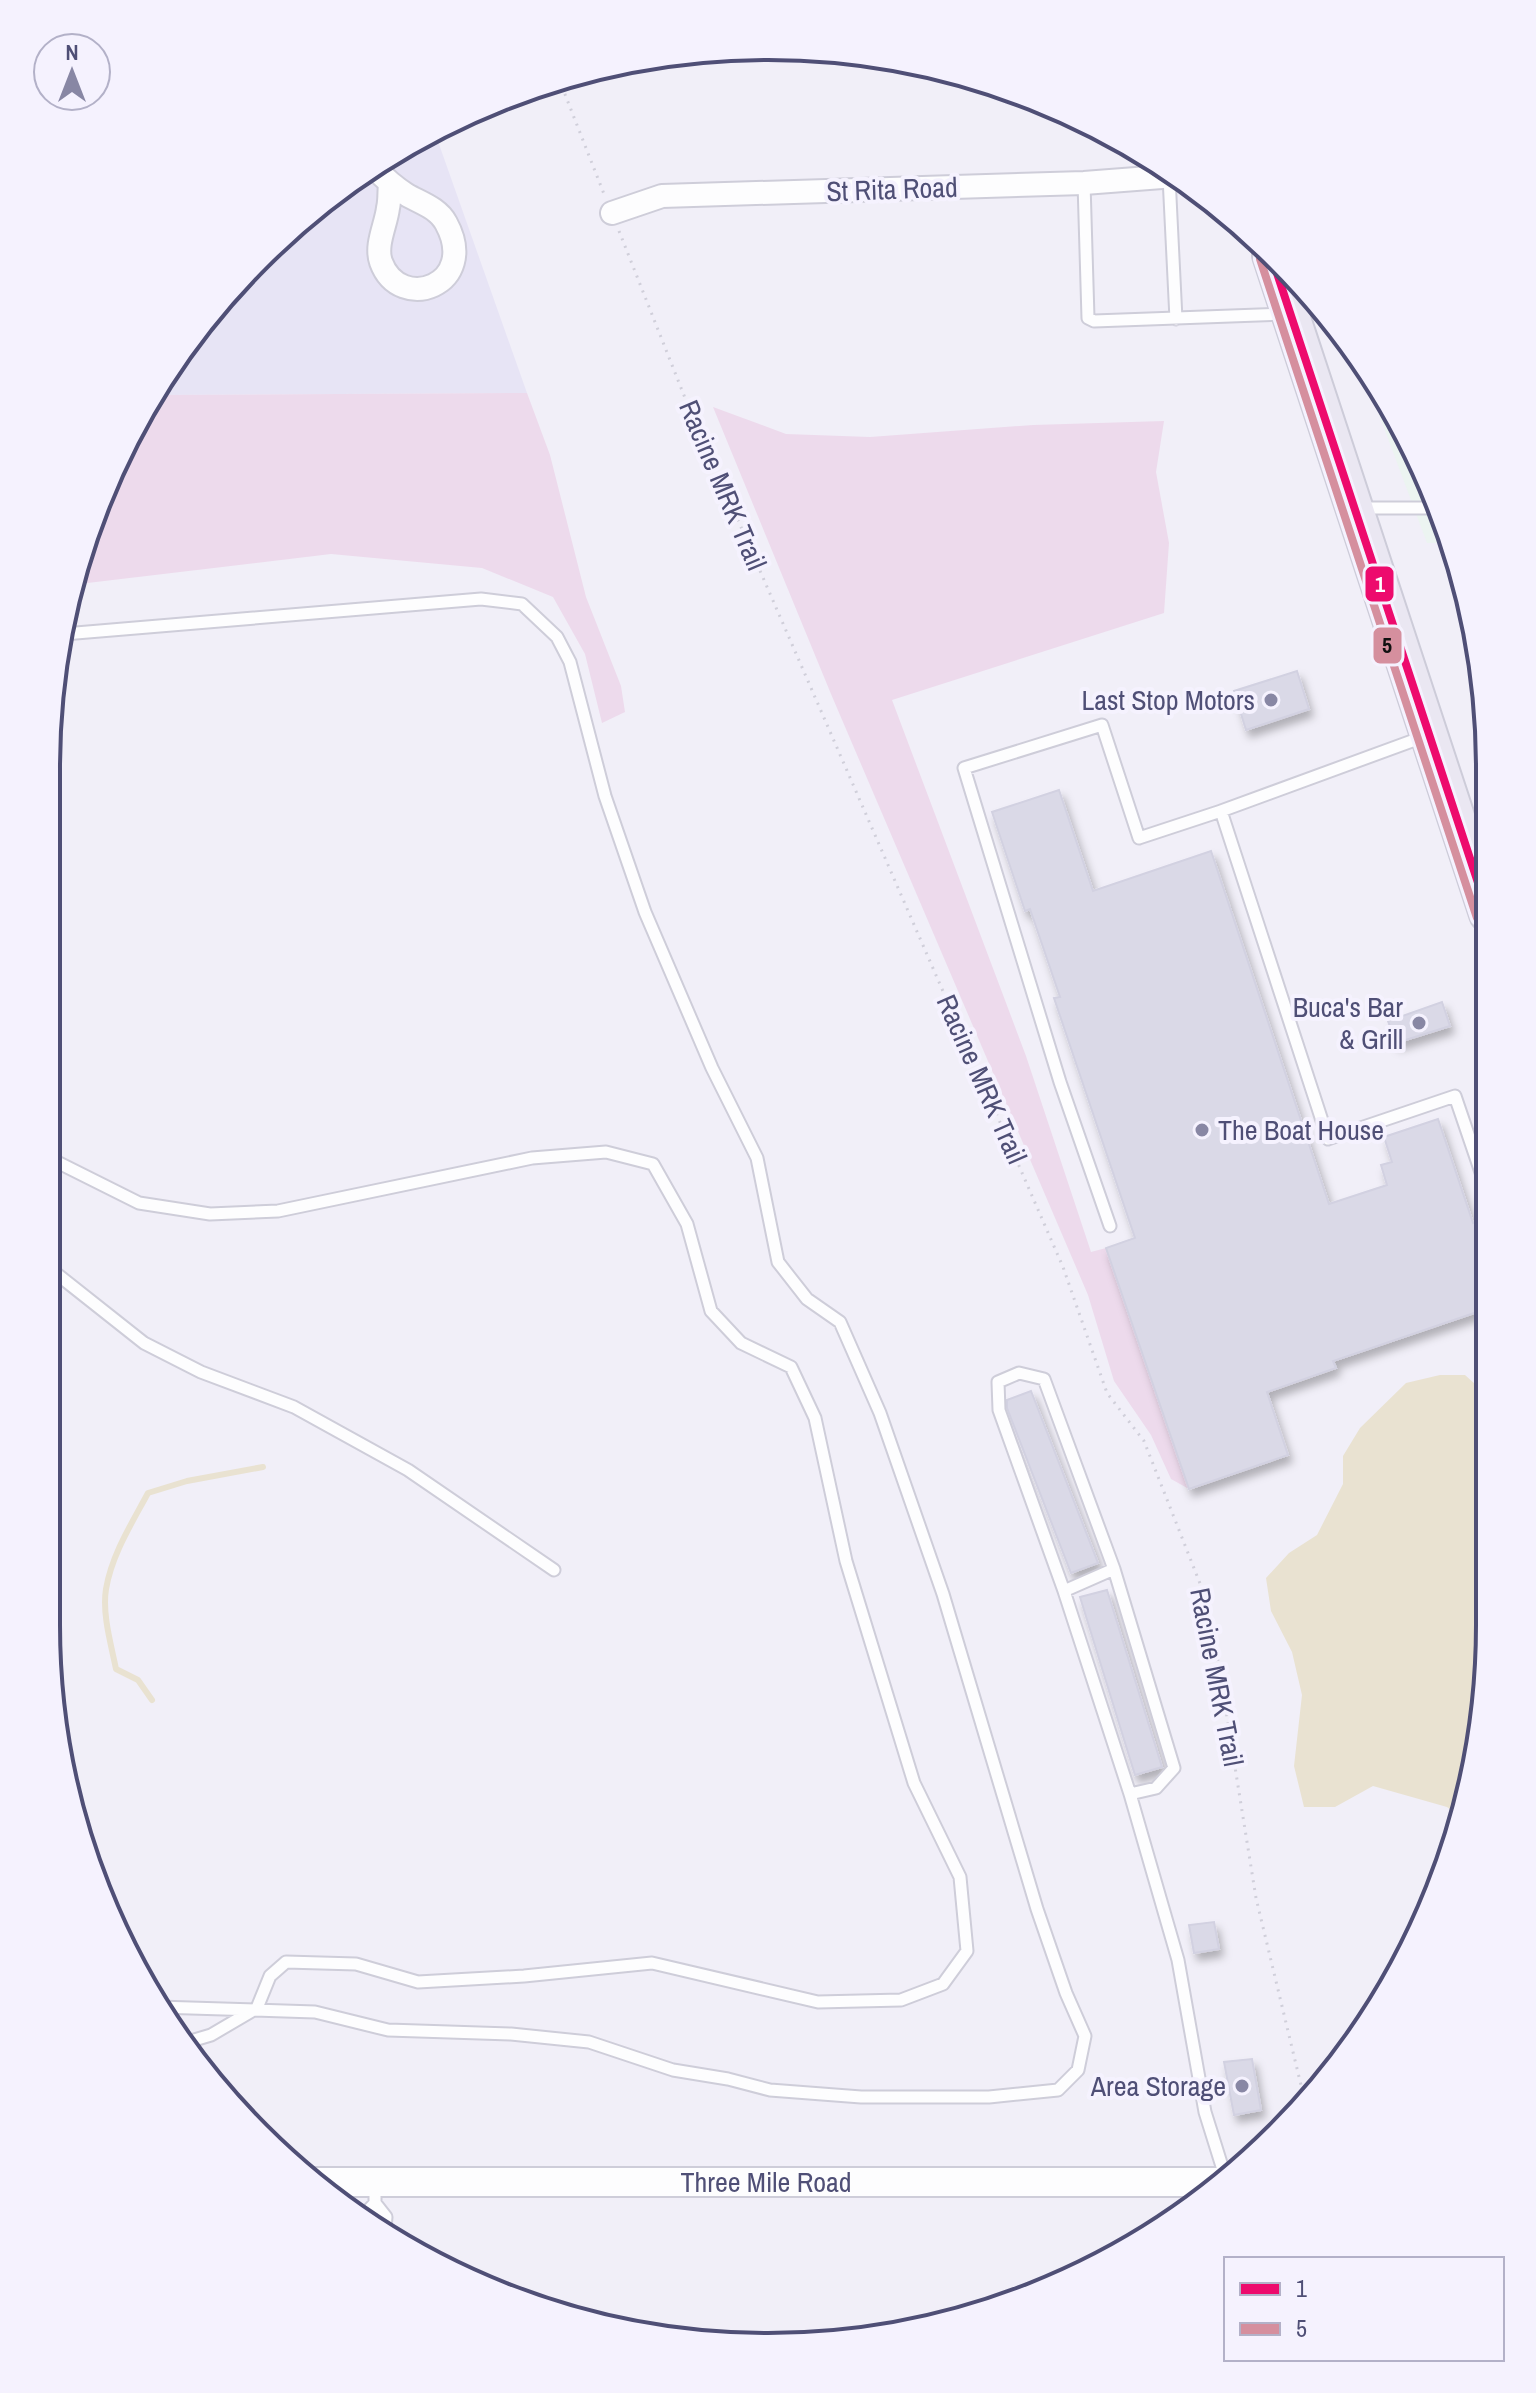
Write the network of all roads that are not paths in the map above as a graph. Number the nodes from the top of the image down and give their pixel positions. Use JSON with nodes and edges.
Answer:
{"nodes":[{"id":1,"x":382,"y":175,"type":"edge"},
{"id":2,"x":1158,"y":177,"type":"edge"},
{"id":3,"x":1084,"y":183,"type":"junction"},
{"id":4,"x":1172,"y":187,"type":"edge"},
{"id":5,"x":612,"y":213,"type":"road end"},
{"id":6,"x":1279,"y":278,"type":"edge"},
{"id":7,"x":1291,"y":314,"type":"junction"},
{"id":8,"x":1176,"y":319,"type":"junction"},
{"id":9,"x":1354,"y":508,"type":"junction"},
{"id":10,"x":1426,"y":508,"type":"edge"},
{"id":11,"x":73,"y":633,"type":"edge"},
{"id":12,"x":1429,"y":735,"type":"junction"},
{"id":13,"x":1221,"y":811,"type":"junction"},
{"id":14,"x":1476,"y":878,"type":"edge"},
{"id":15,"x":1476,"y":1158,"type":"edge"},
{"id":16,"x":60,"y":1164,"type":"edge"},
{"id":17,"x":1110,"y":1226,"type":"dead end"},
{"id":18,"x":60,"y":1276,"type":"edge"},
{"id":19,"x":1114,"y":1569,"type":"junction"},
{"id":20,"x":554,"y":1570,"type":"dead end"},
{"id":21,"x":1064,"y":1591,"type":"junction"},
{"id":22,"x":1130,"y":1794,"type":"junction"},
{"id":23,"x":172,"y":2007,"type":"edge"},
{"id":24,"x":257,"y":2008,"type":"junction"},
{"id":25,"x":195,"y":2040,"type":"edge"},
{"id":26,"x":1222,"y":2168,"type":"edge"},
{"id":27,"x":1205,"y":2182,"type":"edge"},
{"id":28,"x":335,"y":2185,"type":"edge"},
{"id":29,"x":375,"y":2192,"type":"junction"},
{"id":30,"x":367,"y":2208,"type":"edge"},
{"id":31,"x":386,"y":2221,"type":"edge"}],
"edges":[{"from":1,"to":1,"type":"street"},
{"from":2,"to":3,"type":"street","name":"St Rita Road"},
{"from":3,"to":5,"type":"street","name":"St Rita Road"},
{"from":3,"to":8,"type":"lane"},
{"from":4,"to":8,"type":"lane"},
{"from":6,"to":7,"type":"main road"},
{"from":7,"to":8,"type":"lane"},
{"from":7,"to":9,"type":"main road"},
{"from":9,"to":10,"type":"lane"},
{"from":9,"to":12,"type":"main road"},
{"from":11,"to":24,"type":"lane"},
{"from":12,"to":13,"type":"lane"},
{"from":12,"to":14,"type":"main road"},
{"from":13,"to":15,"type":"lane"},
{"from":13,"to":17,"type":"lane"},
{"from":16,"to":24,"type":"lane"},
{"from":18,"to":20,"type":"lane"},
{"from":19,"to":21,"type":"lane"},
{"from":19,"to":21,"type":"lane"},
{"from":19,"to":22,"type":"lane"},
{"from":21,"to":22,"type":"lane"},
{"from":22,"to":26,"type":"lane"},
{"from":23,"to":24,"type":"lane"},
{"from":24,"to":25,"type":"lane"},
{"from":27,"to":29,"type":"street","name":"Three Mile Road"},
{"from":28,"to":29,"type":"street","name":"Three Mile Road"},
{"from":29,"to":30,"type":"lane"},
{"from":29,"to":31,"type":"lane"}]}
